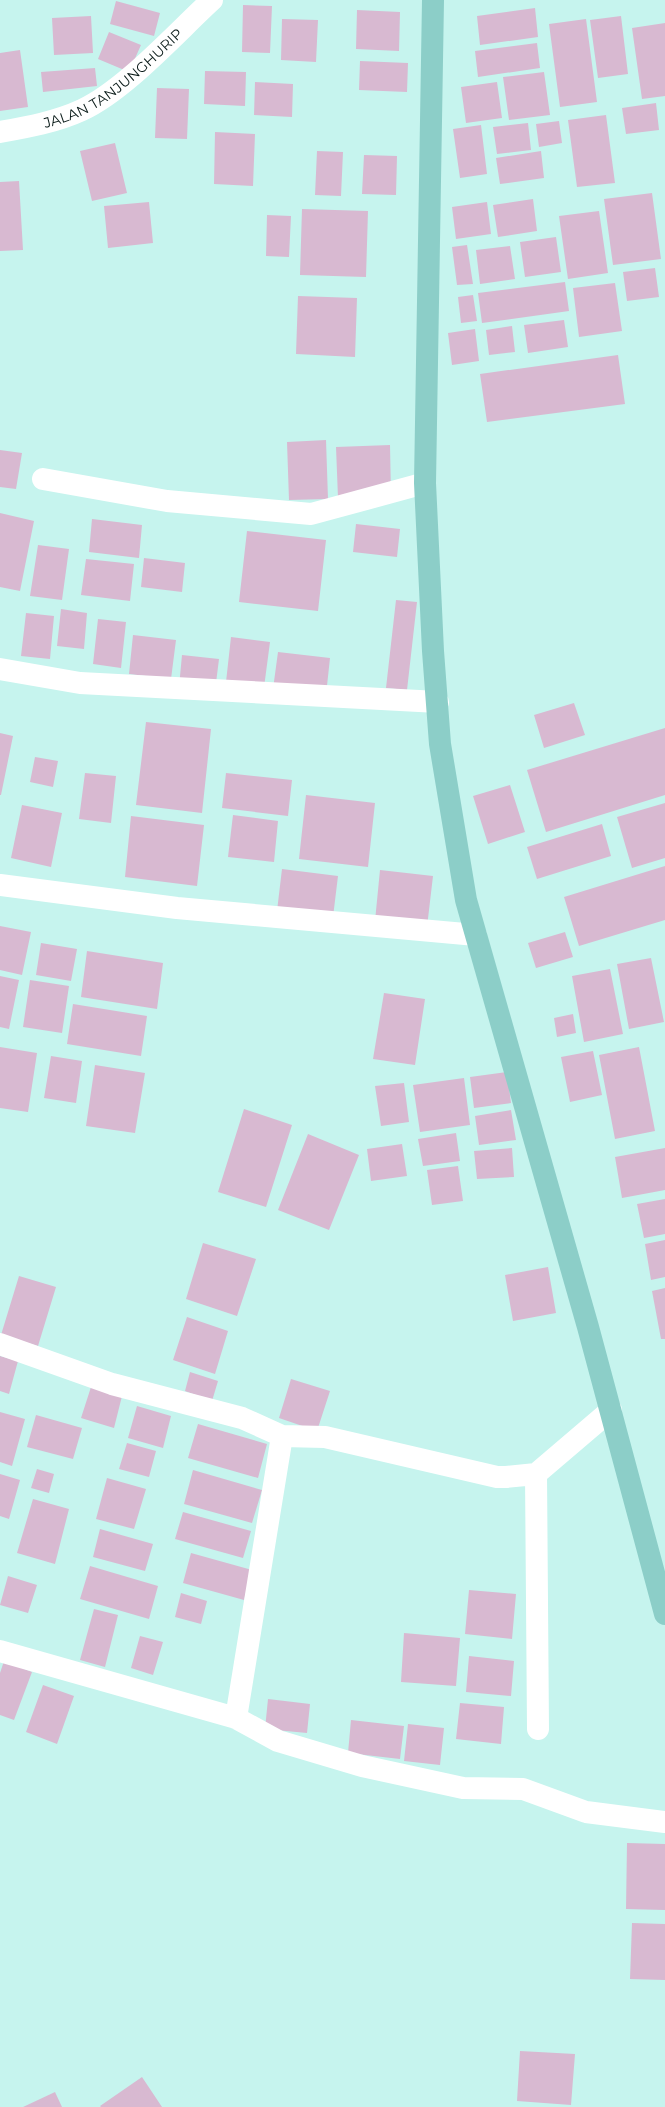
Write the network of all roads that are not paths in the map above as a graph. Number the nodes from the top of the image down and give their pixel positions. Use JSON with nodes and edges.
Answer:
{"nodes":[{"id":1,"x":212,"y":0,"type":"edge"},
{"id":2,"x":433,"y":0,"type":"edge"},
{"id":3,"x":0,"y":132,"type":"edge"},
{"id":4,"x":43,"y":479,"type":"dead end"},
{"id":5,"x":425,"y":483,"type":"junction"},
{"id":6,"x":0,"y":669,"type":"edge"},
{"id":7,"x":438,"y":702,"type":"junction"},
{"id":8,"x":0,"y":885,"type":"edge"},
{"id":9,"x":476,"y":935,"type":"junction"},
{"id":10,"x":0,"y":1344,"type":"edge"},
{"id":11,"x":610,"y":1410,"type":"junction"},
{"id":12,"x":282,"y":1436,"type":"junction"},
{"id":13,"x":536,"y":1474,"type":"junction"},
{"id":14,"x":665,"y":1614,"type":"edge"},
{"id":15,"x":0,"y":1651,"type":"edge"},
{"id":16,"x":236,"y":1718,"type":"junction"},
{"id":17,"x":538,"y":1729,"type":"dead end"},
{"id":18,"x":665,"y":1822,"type":"edge"}],
"edges":[{"from":1,"to":3,"type":"street","name":"JALAN TANJUNGHURIP"},
{"from":2,"to":5,"type":"main road"},
{"from":4,"to":5,"type":"street"},
{"from":5,"to":7,"type":"main road"},
{"from":6,"to":7,"type":"street"},
{"from":7,"to":9,"type":"main road"},
{"from":8,"to":9,"type":"street"},
{"from":9,"to":11,"type":"main road"},
{"from":10,"to":12,"type":"street"},
{"from":11,"to":13,"type":"street"},
{"from":11,"to":14,"type":"main road"},
{"from":12,"to":13,"type":"street"},
{"from":12,"to":16,"type":"street"},
{"from":13,"to":17,"type":"street"},
{"from":15,"to":16,"type":"street"},
{"from":16,"to":18,"type":"street"}]}
